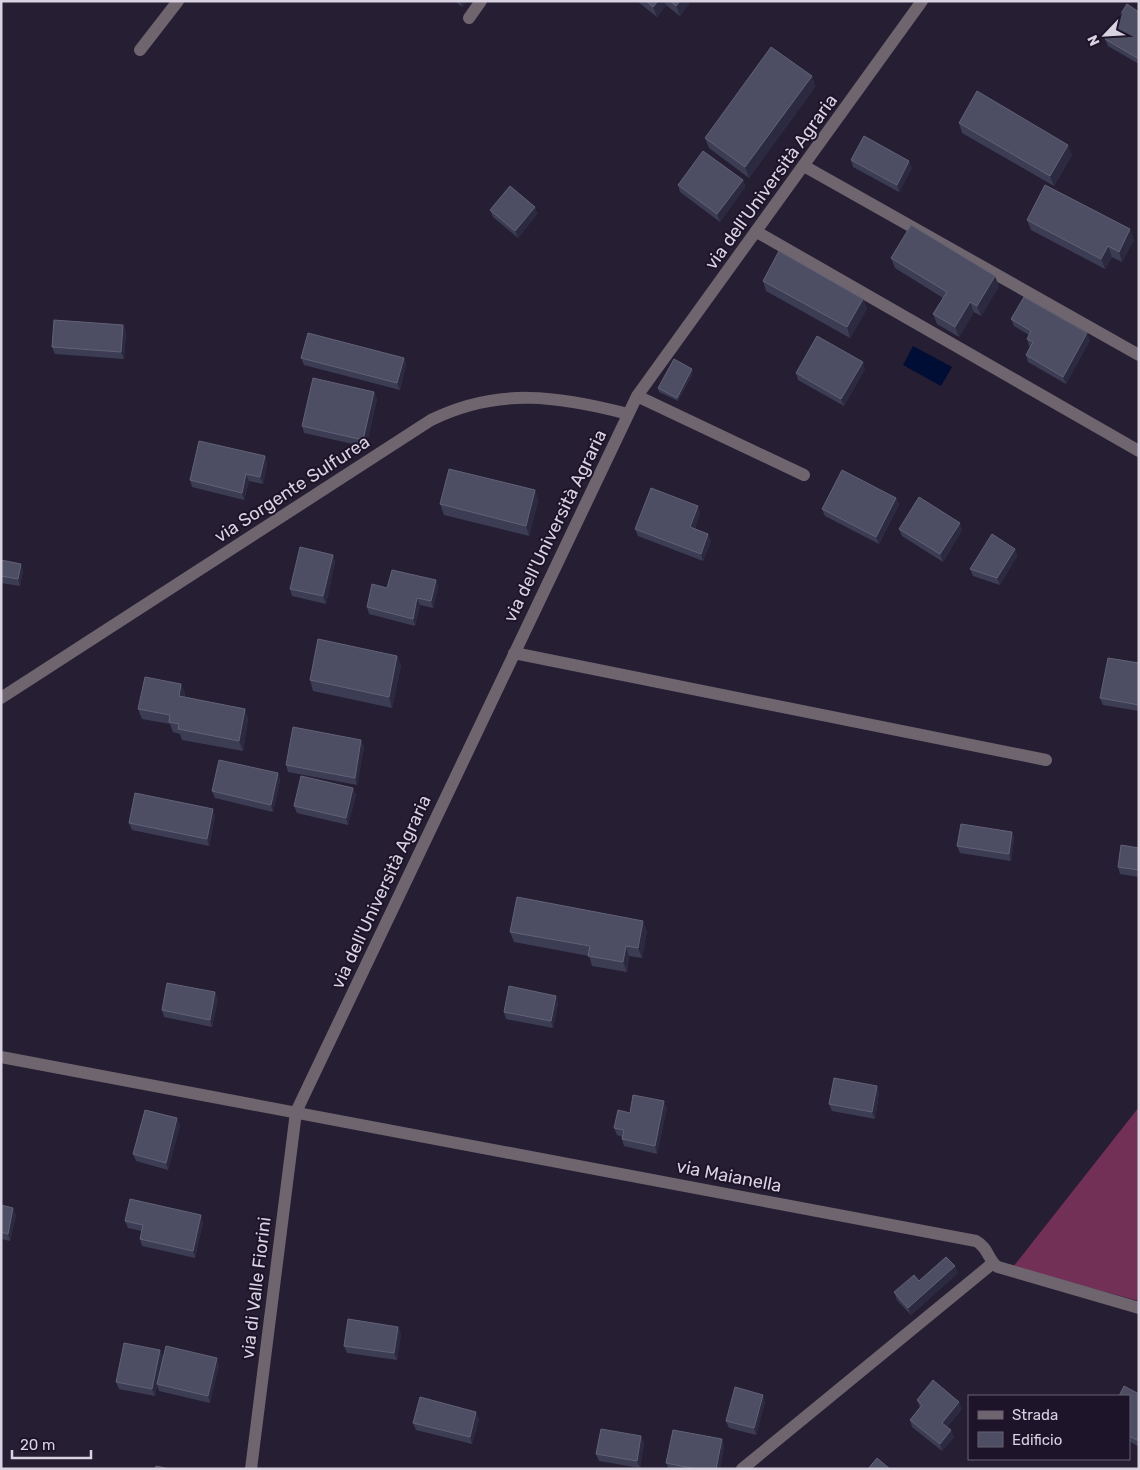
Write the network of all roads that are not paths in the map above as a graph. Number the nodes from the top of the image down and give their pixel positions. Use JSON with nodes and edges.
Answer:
{"nodes":[{"id":1,"x":178,"y":1,"type":"edge"},
{"id":2,"x":481,"y":1,"type":"edge"},
{"id":3,"x":922,"y":1,"type":"edge"},
{"id":4,"x":469,"y":18,"type":"dead end"},
{"id":5,"x":140,"y":50,"type":"dead end"},
{"id":6,"x":804,"y":166,"type":"junction"},
{"id":7,"x":757,"y":232,"type":"junction"},
{"id":8,"x":1139,"y":355,"type":"edge"},
{"id":9,"x":637,"y":396,"type":"junction"},
{"id":10,"x":628,"y":414,"type":"junction"},
{"id":11,"x":1139,"y":451,"type":"edge"},
{"id":12,"x":804,"y":475,"type":"dead end"},
{"id":13,"x":514,"y":653,"type":"junction"},
{"id":14,"x":1,"y":698,"type":"edge"},
{"id":15,"x":1046,"y":760,"type":"dead end"},
{"id":16,"x":1,"y":1057,"type":"edge"},
{"id":17,"x":296,"y":1112,"type":"junction"},
{"id":18,"x":993,"y":1263,"type":"junction"},
{"id":19,"x":1139,"y":1308,"type":"edge"},
{"id":20,"x":251,"y":1469,"type":"edge"},
{"id":21,"x":742,"y":1469,"type":"edge"}],
"edges":[{"from":1,"to":5,"type":"street"},
{"from":2,"to":4,"type":"street"},
{"from":3,"to":6,"type":"street","name":"via dell'Università Agraria"},
{"from":6,"to":7,"type":"street","name":"via dell'Università Agraria"},
{"from":6,"to":8,"type":"street"},
{"from":7,"to":9,"type":"street","name":"via dell'Università Agraria"},
{"from":7,"to":11,"type":"street"},
{"from":9,"to":10,"type":"street","name":"via dell'Università Agraria"},
{"from":9,"to":12,"type":"street"},
{"from":10,"to":13,"type":"street","name":"via dell'Università Agraria"},
{"from":10,"to":14,"type":"street","name":"via Sorgente Sulfurea"},
{"from":13,"to":15,"type":"street"},
{"from":13,"to":17,"type":"street","name":"via dell'Università Agraria"},
{"from":16,"to":17,"type":"street","name":"via Maianella"},
{"from":17,"to":18,"type":"street","name":"via Maianella"},
{"from":17,"to":20,"type":"street","name":"via di Valle Fiorini"},
{"from":18,"to":19,"type":"street"},
{"from":18,"to":21,"type":"street"}]}
